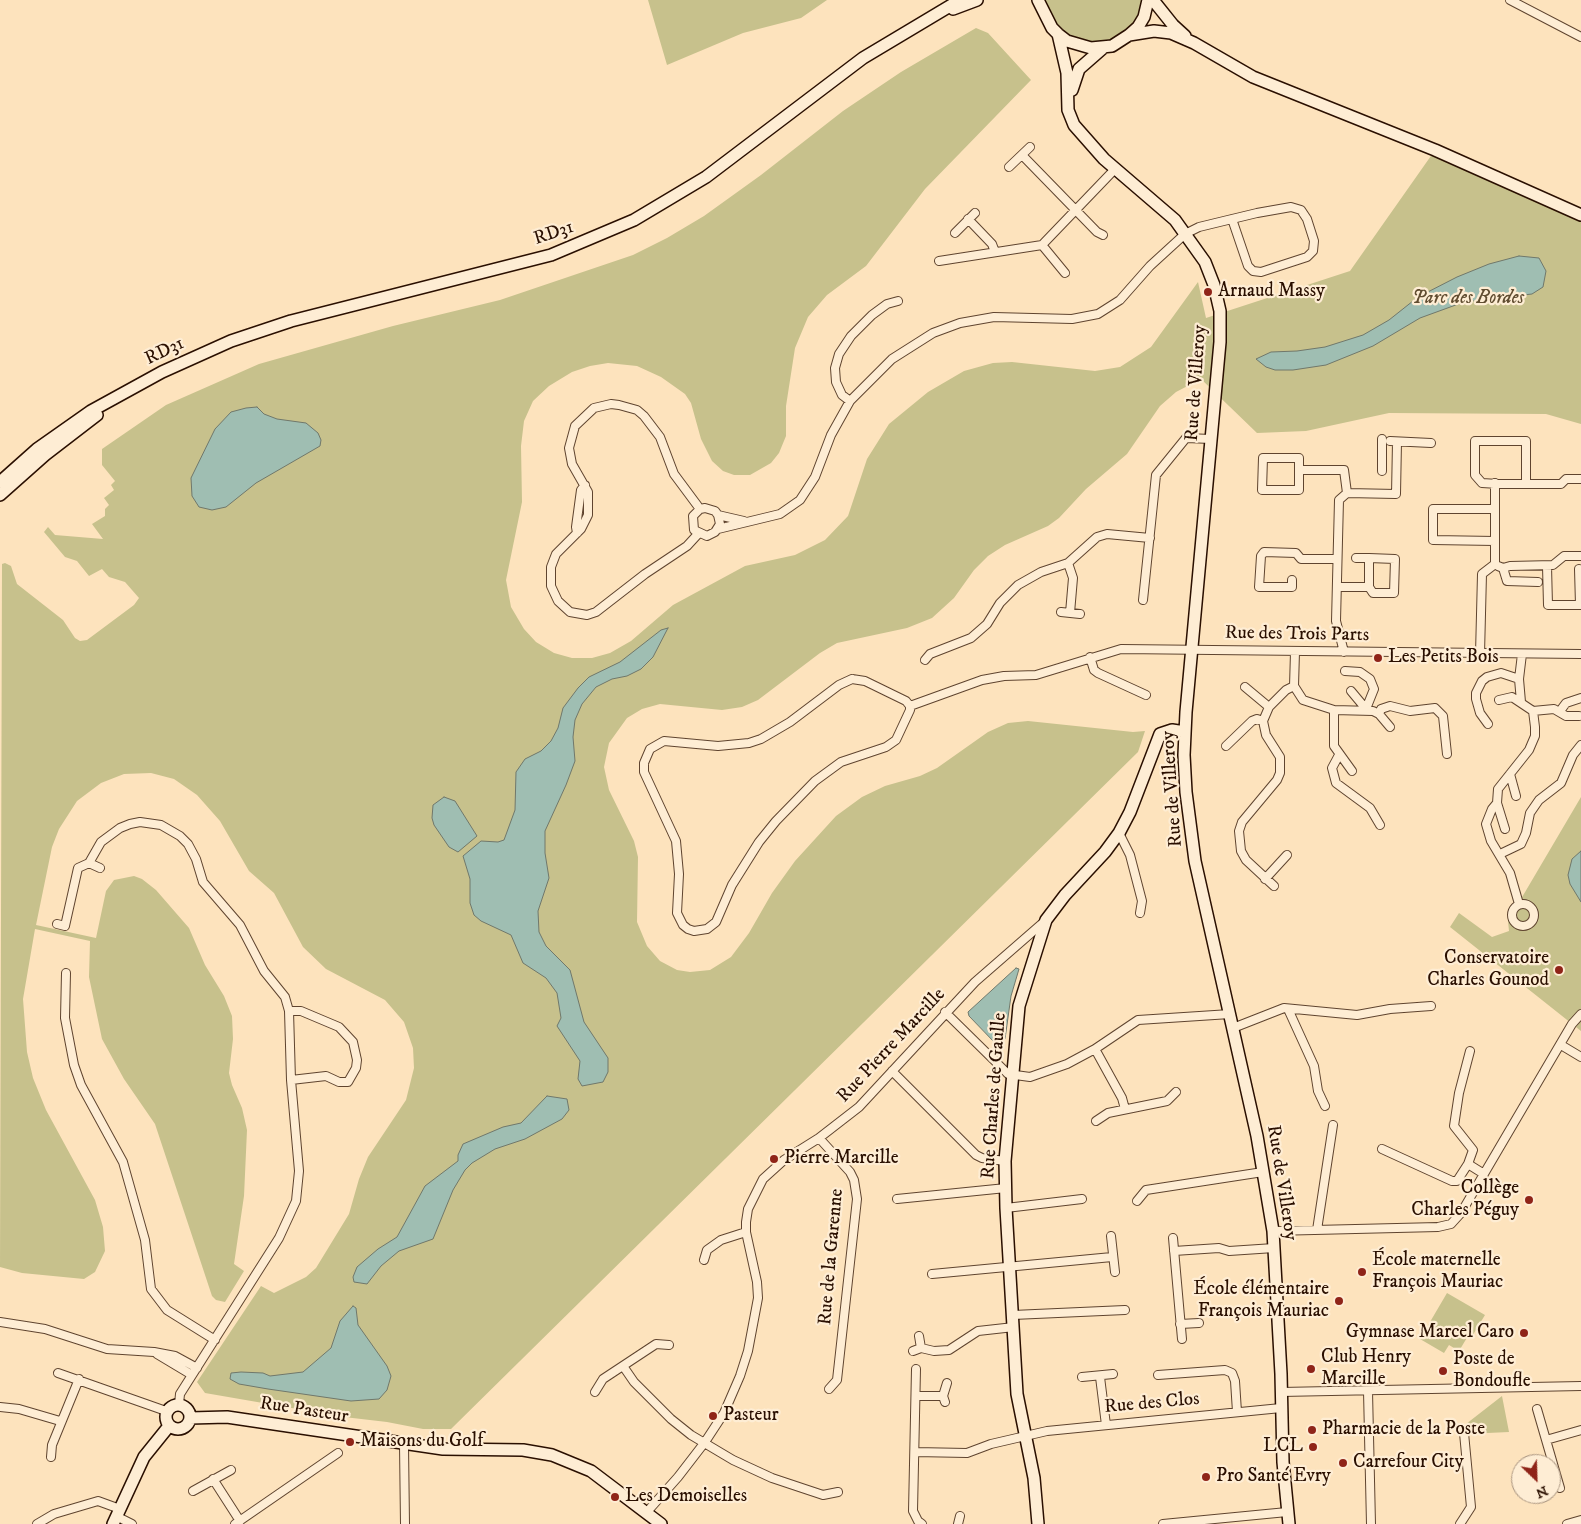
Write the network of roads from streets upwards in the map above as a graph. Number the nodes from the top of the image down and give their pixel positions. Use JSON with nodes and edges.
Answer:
{"nodes":[{"id":1,"x":960,"y":0,"type":"edge"},
{"id":2,"x":976,"y":0,"type":"edge"},
{"id":3,"x":1038,"y":0,"type":"edge"},
{"id":4,"x":1148,"y":0,"type":"edge"},
{"id":5,"x":1153,"y":0,"type":"edge"},
{"id":6,"x":1510,"y":0,"type":"edge"},
{"id":7,"x":933,"y":16,"type":"junction"},
{"id":8,"x":1058,"y":34,"type":"junction"},
{"id":9,"x":1129,"y":35,"type":"junction"},
{"id":10,"x":1581,"y":37,"type":"edge"},
{"id":11,"x":1194,"y":44,"type":"junction"},
{"id":12,"x":1103,"y":48,"type":"junction"},
{"id":13,"x":1069,"y":102,"type":"junction"},
{"id":14,"x":1030,"y":147,"type":"dead end"},
{"id":15,"x":1022,"y":155,"type":"junction"},
{"id":16,"x":1009,"y":167,"type":"dead end"},
{"id":17,"x":1115,"y":169,"type":"junction"},
{"id":18,"x":1075,"y":210,"type":"junction"},
{"id":19,"x":975,"y":213,"type":"dead end"},
{"id":20,"x":1581,"y":215,"type":"edge"},
{"id":21,"x":968,"y":219,"type":"junction"},
{"id":22,"x":1232,"y":219,"type":"junction"},
{"id":23,"x":955,"y":234,"type":"dead end"},
{"id":24,"x":1185,"y":234,"type":"junction"},
{"id":25,"x":1103,"y":235,"type":"dead end"},
{"id":26,"x":1042,"y":245,"type":"junction"},
{"id":27,"x":995,"y":252,"type":"junction"},
{"id":28,"x":939,"y":261,"type":"dead end"},
{"id":29,"x":1066,"y":273,"type":"dead end"},
{"id":30,"x":898,"y":301,"type":"dead end"},
{"id":31,"x":139,"y":385,"type":"junction"},
{"id":32,"x":850,"y":401,"type":"junction"},
{"id":33,"x":1211,"y":439,"type":"junction"},
{"id":34,"x":1390,"y":441,"type":"junction"},
{"id":35,"x":1431,"y":443,"type":"dead end"},
{"id":36,"x":1382,"y":454,"type":"junction"},
{"id":37,"x":1397,"y":454,"type":"junction"},
{"id":38,"x":1299,"y":470,"type":"junction"},
{"id":39,"x":1382,"y":471,"type":"dead end"},
{"id":40,"x":1581,"y":480,"type":"edge"},
{"id":41,"x":0,"y":482,"type":"edge"},
{"id":42,"x":1495,"y":484,"type":"junction"},
{"id":43,"x":1526,"y":484,"type":"junction"},
{"id":44,"x":1347,"y":493,"type":"junction"},
{"id":45,"x":0,"y":495,"type":"edge"},
{"id":46,"x":700,"y":509,"type":"junction"},
{"id":47,"x":1495,"y":509,"type":"junction"},
{"id":48,"x":718,"y":515,"type":"junction"},
{"id":49,"x":746,"y":521,"type":"junction"},
{"id":50,"x":718,"y":529,"type":"junction"},
{"id":51,"x":698,"y":534,"type":"junction"},
{"id":52,"x":1150,"y":538,"type":"junction"},
{"id":53,"x":1495,"y":541,"type":"junction"},
{"id":54,"x":1581,"y":556,"type":"edge"},
{"id":55,"x":1356,"y":558,"type":"dead end"},
{"id":56,"x":1369,"y":558,"type":"junction"},
{"id":57,"x":1338,"y":559,"type":"junction"},
{"id":58,"x":1068,"y":563,"type":"junction"},
{"id":59,"x":1495,"y":564,"type":"junction"},
{"id":60,"x":1547,"y":566,"type":"junction"},
{"id":61,"x":1502,"y":568,"type":"junction"},
{"id":62,"x":1580,"y":569,"type":"dead end"},
{"id":63,"x":1292,"y":580,"type":"dead end"},
{"id":64,"x":1538,"y":582,"type":"dead end"},
{"id":65,"x":1337,"y":586,"type":"junction"},
{"id":66,"x":1369,"y":587,"type":"junction"},
{"id":67,"x":1144,"y":600,"type":"dead end"},
{"id":68,"x":1061,"y":612,"type":"dead end"},
{"id":69,"x":1070,"y":613,"type":"junction"},
{"id":70,"x":1080,"y":614,"type":"dead end"},
{"id":71,"x":1192,"y":649,"type":"junction"},
{"id":72,"x":1294,"y":652,"type":"junction"},
{"id":73,"x":1344,"y":652,"type":"junction"},
{"id":74,"x":1480,"y":654,"type":"junction"},
{"id":75,"x":1522,"y":654,"type":"junction"},
{"id":76,"x":1581,"y":654,"type":"edge"},
{"id":77,"x":1090,"y":657,"type":"junction"},
{"id":78,"x":925,"y":660,"type":"dead end"},
{"id":79,"x":1345,"y":671,"type":"dead end"},
{"id":80,"x":1519,"y":679,"type":"junction"},
{"id":81,"x":1294,"y":686,"type":"junction"},
{"id":82,"x":1245,"y":688,"type":"dead end"},
{"id":83,"x":1351,"y":691,"type":"dead end"},
{"id":84,"x":1146,"y":695,"type":"dead end"},
{"id":85,"x":1581,"y":698,"type":"edge"},
{"id":86,"x":1499,"y":700,"type":"dead end"},
{"id":87,"x":1521,"y":702,"type":"junction"},
{"id":88,"x":910,"y":706,"type":"junction"},
{"id":89,"x":1269,"y":707,"type":"junction"},
{"id":90,"x":1366,"y":709,"type":"junction"},
{"id":91,"x":1334,"y":710,"type":"junction"},
{"id":92,"x":1533,"y":710,"type":"junction"},
{"id":93,"x":1560,"y":711,"type":"junction"},
{"id":94,"x":1379,"y":714,"type":"junction"},
{"id":95,"x":1579,"y":716,"type":"dead end"},
{"id":96,"x":1263,"y":721,"type":"junction"},
{"id":97,"x":1488,"y":724,"type":"dead end"},
{"id":98,"x":1390,"y":727,"type":"dead end"},
{"id":99,"x":1185,"y":732,"type":"junction"},
{"id":100,"x":1581,"y":745,"type":"edge"},
{"id":101,"x":1226,"y":746,"type":"dead end"},
{"id":102,"x":1446,"y":754,"type":"dead end"},
{"id":103,"x":1339,"y":755,"type":"junction"},
{"id":104,"x":1352,"y":771,"type":"dead end"},
{"id":105,"x":1510,"y":774,"type":"junction"},
{"id":106,"x":1516,"y":796,"type":"dead end"},
{"id":107,"x":1497,"y":803,"type":"junction"},
{"id":108,"x":1380,"y":825,"type":"dead end"},
{"id":109,"x":1506,"y":828,"type":"dead end"},
{"id":110,"x":1118,"y":834,"type":"junction"},
{"id":111,"x":1500,"y":854,"type":"junction"},
{"id":112,"x":1287,"y":855,"type":"dead end"},
{"id":113,"x":89,"y":863,"type":"junction"},
{"id":114,"x":100,"y":868,"type":"dead end"},
{"id":115,"x":1265,"y":879,"type":"junction"},
{"id":116,"x":1274,"y":886,"type":"dead end"},
{"id":117,"x":1519,"y":904,"type":"dead end"},
{"id":118,"x":1140,"y":913,"type":"dead end"},
{"id":119,"x":1046,"y":920,"type":"junction"},
{"id":120,"x":56,"y":924,"type":"dead end"},
{"id":121,"x":66,"y":973,"type":"dead end"},
{"id":122,"x":1431,"y":1006,"type":"dead end"},
{"id":123,"x":1288,"y":1009,"type":"junction"},
{"id":124,"x":289,"y":1011,"type":"junction"},
{"id":125,"x":945,"y":1012,"type":"junction"},
{"id":126,"x":1230,"y":1014,"type":"junction"},
{"id":127,"x":1581,"y":1014,"type":"edge"},
{"id":128,"x":1233,"y":1028,"type":"junction"},
{"id":129,"x":1561,"y":1045,"type":"junction"},
{"id":130,"x":1095,"y":1049,"type":"junction"},
{"id":131,"x":1470,"y":1051,"type":"dead end"},
{"id":132,"x":1581,"y":1057,"type":"edge"},
{"id":133,"x":892,"y":1071,"type":"junction"},
{"id":134,"x":1012,"y":1076,"type":"junction"},
{"id":135,"x":292,"y":1080,"type":"junction"},
{"id":136,"x":1176,"y":1092,"type":"dead end"},
{"id":137,"x":1324,"y":1106,"type":"dead end"},
{"id":138,"x":1125,"y":1109,"type":"junction"},
{"id":139,"x":1096,"y":1121,"type":"dead end"},
{"id":140,"x":1333,"y":1125,"type":"dead end"},
{"id":141,"x":819,"y":1138,"type":"junction"},
{"id":142,"x":1382,"y":1148,"type":"dead end"},
{"id":143,"x":1006,"y":1160,"type":"junction"},
{"id":144,"x":1468,"y":1164,"type":"junction"},
{"id":145,"x":1263,"y":1172,"type":"junction"},
{"id":146,"x":1484,"y":1174,"type":"junction"},
{"id":147,"x":1006,"y":1188,"type":"junction"},
{"id":148,"x":896,"y":1199,"type":"dead end"},
{"id":149,"x":1082,"y":1199,"type":"dead end"},
{"id":150,"x":1137,"y":1201,"type":"dead end"},
{"id":151,"x":1006,"y":1208,"type":"junction"},
{"id":152,"x":1273,"y":1230,"type":"junction"},
{"id":153,"x":1317,"y":1230,"type":"junction"},
{"id":154,"x":746,"y":1232,"type":"junction"},
{"id":155,"x":1111,"y":1236,"type":"dead end"},
{"id":156,"x":1173,"y":1238,"type":"dead end"},
{"id":157,"x":1274,"y":1248,"type":"junction"},
{"id":158,"x":1174,"y":1251,"type":"junction"},
{"id":159,"x":1112,"y":1257,"type":"junction"},
{"id":160,"x":704,"y":1260,"type":"dead end"},
{"id":161,"x":1010,"y":1266,"type":"junction"},
{"id":162,"x":1115,"y":1272,"type":"dead end"},
{"id":163,"x":932,"y":1274,"type":"dead end"},
{"id":164,"x":1125,"y":1310,"type":"dead end"},
{"id":165,"x":1013,"y":1316,"type":"junction"},
{"id":166,"x":0,"y":1322,"type":"edge"},
{"id":167,"x":1199,"y":1323,"type":"dead end"},
{"id":168,"x":1180,"y":1324,"type":"junction"},
{"id":169,"x":1014,"y":1328,"type":"junction"},
{"id":170,"x":919,"y":1336,"type":"dead end"},
{"id":171,"x":1182,"y":1339,"type":"dead end"},
{"id":172,"x":214,"y":1340,"type":"junction"},
{"id":173,"x":669,"y":1345,"type":"dead end"},
{"id":174,"x":921,"y":1348,"type":"junction"},
{"id":175,"x":913,"y":1351,"type":"dead end"},
{"id":176,"x":154,"y":1352,"type":"junction"},
{"id":177,"x":623,"y":1366,"type":"junction"},
{"id":178,"x":197,"y":1368,"type":"junction"},
{"id":179,"x":916,"y":1369,"type":"dead end"},
{"id":180,"x":58,"y":1373,"type":"dead end"},
{"id":181,"x":1113,"y":1374,"type":"dead end"},
{"id":182,"x":192,"y":1375,"type":"junction"},
{"id":183,"x":1158,"y":1375,"type":"dead end"},
{"id":184,"x":1082,"y":1377,"type":"dead end"},
{"id":185,"x":1100,"y":1377,"type":"junction"},
{"id":186,"x":79,"y":1380,"type":"junction"},
{"id":187,"x":947,"y":1382,"type":"dead end"},
{"id":188,"x":1581,"y":1386,"type":"edge"},
{"id":189,"x":829,"y":1389,"type":"dead end"},
{"id":190,"x":1368,"y":1391,"type":"junction"},
{"id":191,"x":595,"y":1392,"type":"dead end"},
{"id":192,"x":1281,"y":1392,"type":"junction"},
{"id":193,"x":916,"y":1396,"type":"junction"},
{"id":194,"x":179,"y":1404,"type":"junction"},
{"id":195,"x":0,"y":1408,"type":"edge"},
{"id":196,"x":1281,"y":1408,"type":"junction"},
{"id":197,"x":1537,"y":1409,"type":"dead end"},
{"id":198,"x":166,"y":1411,"type":"junction"},
{"id":199,"x":1237,"y":1412,"type":"junction"},
{"id":200,"x":190,"y":1418,"type":"junction"},
{"id":201,"x":60,"y":1421,"type":"junction"},
{"id":202,"x":1106,"y":1425,"type":"junction"},
{"id":203,"x":169,"y":1426,"type":"junction"},
{"id":204,"x":1581,"y":1430,"type":"edge"},
{"id":205,"x":1464,"y":1433,"type":"dead end"},
{"id":206,"x":1025,"y":1435,"type":"junction"},
{"id":207,"x":1546,"y":1440,"type":"junction"},
{"id":208,"x":705,"y":1442,"type":"junction"},
{"id":209,"x":404,"y":1445,"type":"junction"},
{"id":210,"x":915,"y":1452,"type":"junction"},
{"id":211,"x":338,"y":1454,"type":"dead end"},
{"id":212,"x":1550,"y":1454,"type":"edge"},
{"id":213,"x":51,"y":1457,"type":"dead end"},
{"id":214,"x":230,"y":1470,"type":"dead end"},
{"id":215,"x":213,"y":1479,"type":"junction"},
{"id":216,"x":193,"y":1490,"type":"dead end"},
{"id":217,"x":838,"y":1492,"type":"dead end"},
{"id":218,"x":1287,"y":1512,"type":"junction"},
{"id":219,"x":646,"y":1513,"type":"junction"},
{"id":220,"x":116,"y":1516,"type":"edge"},
{"id":221,"x":1581,"y":1520,"type":"edge"},
{"id":222,"x":238,"y":1522,"type":"edge"},
{"id":223,"x":37,"y":1524,"type":"edge"},
{"id":224,"x":132,"y":1524,"type":"edge"},
{"id":225,"x":405,"y":1524,"type":"edge"},
{"id":226,"x":661,"y":1524,"type":"edge"},
{"id":227,"x":922,"y":1524,"type":"edge"},
{"id":228,"x":1038,"y":1524,"type":"edge"},
{"id":229,"x":1163,"y":1524,"type":"edge"},
{"id":230,"x":1289,"y":1524,"type":"edge"},
{"id":231,"x":1371,"y":1524,"type":"edge"},
{"id":232,"x":1460,"y":1524,"type":"edge"},
{"id":233,"x":1567,"y":1524,"type":"edge"}],
"edges":[{"from":1,"to":7,"type":"street","name":"RD31","number":"RD31"},
{"from":2,"to":7,"type":"street","name":"RD31","number":"RD31"},
{"from":3,"to":8,"type":"street"},
{"from":4,"to":9,"type":"street"},
{"from":5,"to":11,"type":"street"},
{"from":6,"to":10,"type":"street"},
{"from":7,"to":31,"type":"street","name":"RD31","number":"RD31"},
{"from":8,"to":12,"type":"street"},
{"from":8,"to":13,"type":"street","name":"Rue de Villeroy"},
{"from":9,"to":11,"type":"street"},
{"from":9,"to":12,"type":"street"},
{"from":11,"to":20,"type":"street"},
{"from":12,"to":13,"type":"street"},
{"from":13,"to":17,"type":"street","name":"Rue de Villeroy"},
{"from":14,"to":15,"type":"street"},
{"from":15,"to":16,"type":"street"},
{"from":15,"to":18,"type":"street"},
{"from":17,"to":18,"type":"street"},
{"from":17,"to":24,"type":"street","name":"Rue de Villeroy"},
{"from":18,"to":25,"type":"street"},
{"from":18,"to":26,"type":"street"},
{"from":19,"to":21,"type":"street"},
{"from":21,"to":23,"type":"street"},
{"from":21,"to":27,"type":"street"},
{"from":22,"to":22,"type":"street"},
{"from":22,"to":24,"type":"street"},
{"from":24,"to":32,"type":"street"},
{"from":24,"to":33,"type":"street","name":"Rue de Villeroy"},
{"from":26,"to":27,"type":"street"},
{"from":26,"to":29,"type":"street"},
{"from":27,"to":28,"type":"street"},
{"from":30,"to":32,"type":"street"},
{"from":31,"to":41,"type":"street","name":"RD31","number":"RD31"},
{"from":31,"to":45,"type":"street","name":"RD31","number":"RD31"},
{"from":32,"to":49,"type":"street"},
{"from":33,"to":52,"type":"street"},
{"from":33,"to":71,"type":"street","name":"Rue de Villeroy"},
{"from":34,"to":35,"type":"street"},
{"from":34,"to":36,"type":"street"},
{"from":34,"to":37,"type":"street"},
{"from":36,"to":37,"type":"street"},
{"from":36,"to":39,"type":"street"},
{"from":37,"to":44,"type":"street"},
{"from":38,"to":38,"type":"street"},
{"from":38,"to":44,"type":"street"},
{"from":40,"to":43,"type":"street"},
{"from":42,"to":43,"type":"street"},
{"from":42,"to":43,"type":"street"},
{"from":42,"to":47,"type":"street"},
{"from":44,"to":57,"type":"street"},
{"from":46,"to":48,"type":"street"},
{"from":46,"to":51,"type":"street"},
{"from":46,"to":51,"type":"street"},
{"from":47,"to":53,"type":"street"},
{"from":47,"to":53,"type":"street"},
{"from":48,"to":49,"type":"street"},
{"from":48,"to":50,"type":"street"},
{"from":49,"to":50,"type":"street"},
{"from":50,"to":51,"type":"street"},
{"from":52,"to":58,"type":"street"},
{"from":52,"to":67,"type":"street"},
{"from":53,"to":59,"type":"street"},
{"from":54,"to":60,"type":"street"},
{"from":55,"to":56,"type":"street"},
{"from":56,"to":66,"type":"street"},
{"from":56,"to":66,"type":"street"},
{"from":57,"to":63,"type":"street"},
{"from":57,"to":65,"type":"street"},
{"from":58,"to":69,"type":"street"},
{"from":58,"to":78,"type":"street"},
{"from":59,"to":61,"type":"street"},
{"from":59,"to":74,"type":"street"},
{"from":60,"to":61,"type":"street"},
{"from":60,"to":62,"type":"street"},
{"from":61,"to":64,"type":"street"},
{"from":65,"to":66,"type":"street"},
{"from":65,"to":73,"type":"street"},
{"from":68,"to":69,"type":"street"},
{"from":69,"to":70,"type":"street"},
{"from":71,"to":72,"type":"street","name":"Rue des Trois Parts"},
{"from":71,"to":77,"type":"street","name":"Rue des Trois Parts"},
{"from":71,"to":99,"type":"street","name":"Rue de Villeroy"},
{"from":72,"to":73,"type":"street","name":"Rue des Trois Parts"},
{"from":72,"to":81,"type":"street"},
{"from":73,"to":74,"type":"street","name":"Rue des Trois Parts"},
{"from":74,"to":75,"type":"street","name":"Rue des Trois Parts"},
{"from":75,"to":76,"type":"street","name":"Rue des Trois Parts"},
{"from":75,"to":80,"type":"street"},
{"from":77,"to":84,"type":"street"},
{"from":77,"to":88,"type":"street","name":"Rue des Trois Parts"},
{"from":79,"to":90,"type":"street"},
{"from":80,"to":87,"type":"street"},
{"from":80,"to":97,"type":"street"},
{"from":81,"to":89,"type":"street"},
{"from":81,"to":91,"type":"street"},
{"from":82,"to":89,"type":"street"},
{"from":83,"to":90,"type":"street"},
{"from":85,"to":93,"type":"street"},
{"from":86,"to":87,"type":"street"},
{"from":87,"to":92,"type":"street"},
{"from":88,"to":88,"type":"street"},
{"from":89,"to":96,"type":"street"},
{"from":90,"to":91,"type":"street"},
{"from":90,"to":94,"type":"street"},
{"from":91,"to":103,"type":"street"},
{"from":92,"to":93,"type":"street"},
{"from":92,"to":105,"type":"street"},
{"from":93,"to":95,"type":"street"},
{"from":94,"to":98,"type":"street"},
{"from":94,"to":102,"type":"street"},
{"from":96,"to":101,"type":"street"},
{"from":96,"to":115,"type":"street"},
{"from":99,"to":110,"type":"street","name":"Rue Charles de Gaulle"},
{"from":99,"to":126,"type":"street","name":"Rue de Villeroy"},
{"from":100,"to":111,"type":"street"},
{"from":103,"to":104,"type":"street"},
{"from":103,"to":108,"type":"street"},
{"from":105,"to":106,"type":"street"},
{"from":105,"to":107,"type":"street"},
{"from":107,"to":109,"type":"street"},
{"from":107,"to":111,"type":"street"},
{"from":110,"to":118,"type":"street"},
{"from":110,"to":119,"type":"street","name":"Rue Charles de Gaulle"},
{"from":111,"to":117,"type":"street"},
{"from":112,"to":115,"type":"street"},
{"from":113,"to":114,"type":"street"},
{"from":113,"to":120,"type":"street"},
{"from":113,"to":124,"type":"street"},
{"from":115,"to":116,"type":"street"},
{"from":119,"to":125,"type":"street","name":"Rue Pierre Marcille"},
{"from":119,"to":134,"type":"street","name":"Rue Charles de Gaulle"},
{"from":121,"to":172,"type":"street"},
{"from":122,"to":123,"type":"street"},
{"from":123,"to":128,"type":"street"},
{"from":123,"to":137,"type":"street"},
{"from":124,"to":135,"type":"street"},
{"from":124,"to":135,"type":"street"},
{"from":125,"to":133,"type":"street","name":"Rue Pierre Marcille"},
{"from":125,"to":134,"type":"street"},
{"from":126,"to":128,"type":"street","name":"Rue de Villeroy"},
{"from":126,"to":130,"type":"street"},
{"from":127,"to":129,"type":"street"},
{"from":128,"to":145,"type":"street","name":"Rue de Villeroy"},
{"from":129,"to":132,"type":"street"},
{"from":129,"to":146,"type":"street"},
{"from":130,"to":134,"type":"street"},
{"from":130,"to":138,"type":"street"},
{"from":131,"to":144,"type":"street"},
{"from":133,"to":141,"type":"street","name":"Rue Pierre Marcille"},
{"from":133,"to":143,"type":"street"},
{"from":134,"to":143,"type":"street","name":"Rue Charles de Gaulle"},
{"from":135,"to":172,"type":"street"},
{"from":136,"to":138,"type":"street"},
{"from":138,"to":139,"type":"street"},
{"from":140,"to":153,"type":"street"},
{"from":141,"to":154,"type":"street","name":"Rue Pierre Marcille"},
{"from":141,"to":189,"type":"street","name":"Rue de la Garenne"},
{"from":142,"to":144,"type":"street"},
{"from":143,"to":147,"type":"street","name":"Rue Charles de Gaulle"},
{"from":144,"to":146,"type":"street"},
{"from":145,"to":150,"type":"street"},
{"from":145,"to":152,"type":"street","name":"Rue de Villeroy"},
{"from":146,"to":153,"type":"street"},
{"from":147,"to":148,"type":"street"},
{"from":147,"to":151,"type":"street","name":"Rue Charles de Gaulle"},
{"from":149,"to":151,"type":"street"},
{"from":151,"to":161,"type":"street","name":"Rue Charles de Gaulle"},
{"from":152,"to":153,"type":"street"},
{"from":152,"to":157,"type":"street","name":"Rue de Villeroy"},
{"from":154,"to":160,"type":"street"},
{"from":154,"to":208,"type":"street","name":"Rue Pierre Marcille"},
{"from":155,"to":159,"type":"street"},
{"from":156,"to":158,"type":"street"},
{"from":157,"to":158,"type":"street"},
{"from":157,"to":192,"type":"street","name":"Rue de Villeroy"},
{"from":158,"to":168,"type":"street"},
{"from":159,"to":161,"type":"street"},
{"from":159,"to":162,"type":"street"},
{"from":161,"to":163,"type":"street"},
{"from":161,"to":165,"type":"street","name":"Rue Charles de Gaulle"},
{"from":164,"to":165,"type":"street"},
{"from":165,"to":169,"type":"street","name":"Rue Charles de Gaulle"},
{"from":166,"to":176,"type":"street"},
{"from":167,"to":168,"type":"street"},
{"from":168,"to":171,"type":"street"},
{"from":169,"to":174,"type":"street"},
{"from":169,"to":206,"type":"street","name":"Rue Charles de Gaulle"},
{"from":170,"to":174,"type":"street"},
{"from":172,"to":178,"type":"street"},
{"from":173,"to":177,"type":"street"},
{"from":174,"to":175,"type":"street"},
{"from":176,"to":178,"type":"street"},
{"from":176,"to":182,"type":"street"},
{"from":177,"to":191,"type":"street"},
{"from":177,"to":208,"type":"street"},
{"from":178,"to":182,"type":"street"},
{"from":179,"to":193,"type":"street"},
{"from":180,"to":186,"type":"street"},
{"from":181,"to":185,"type":"street"},
{"from":182,"to":194,"type":"street"},
{"from":183,"to":199,"type":"street"},
{"from":184,"to":185,"type":"street"},
{"from":185,"to":202,"type":"street"},
{"from":186,"to":198,"type":"street"},
{"from":186,"to":201,"type":"street"},
{"from":187,"to":193,"type":"street"},
{"from":188,"to":190,"type":"street"},
{"from":190,"to":192,"type":"street"},
{"from":190,"to":231,"type":"street"},
{"from":192,"to":196,"type":"street","name":"Rue de Villeroy"},
{"from":193,"to":210,"type":"street"},
{"from":194,"to":198,"type":"street"},
{"from":194,"to":200,"type":"street"},
{"from":195,"to":201,"type":"street"},
{"from":196,"to":199,"type":"street","name":"Rue des Clos"},
{"from":196,"to":218,"type":"street","name":"Rue de Villeroy"},
{"from":197,"to":207,"type":"street"},
{"from":198,"to":203,"type":"street"},
{"from":199,"to":202,"type":"street","name":"Rue des Clos"},
{"from":200,"to":203,"type":"street"},
{"from":200,"to":209,"type":"street","name":"Rue Pasteur"},
{"from":201,"to":213,"type":"street"},
{"from":202,"to":206,"type":"street","name":"Rue des Clos"},
{"from":203,"to":220,"type":"street"},
{"from":204,"to":207,"type":"street"},
{"from":205,"to":232,"type":"street"},
{"from":206,"to":210,"type":"street","name":"Rue des Clos"},
{"from":206,"to":228,"type":"street","name":"Rue Charles de Gaulle"},
{"from":207,"to":212,"type":"street"},
{"from":208,"to":217,"type":"street"},
{"from":208,"to":219,"type":"street","name":"Rue Pierre Marcille"},
{"from":209,"to":219,"type":"street","name":"Rue Pasteur"},
{"from":209,"to":225,"type":"street"},
{"from":210,"to":227,"type":"street"},
{"from":211,"to":222,"type":"street"},
{"from":214,"to":215,"type":"street"},
{"from":215,"to":216,"type":"street"},
{"from":215,"to":222,"type":"street"},
{"from":218,"to":229,"type":"street"},
{"from":218,"to":230,"type":"street","name":"Rue de Villeroy"},
{"from":219,"to":226,"type":"street","name":"Rue Pasteur"},
{"from":220,"to":223,"type":"street"},
{"from":220,"to":224,"type":"street"},
{"from":221,"to":233,"type":"street"}]}
